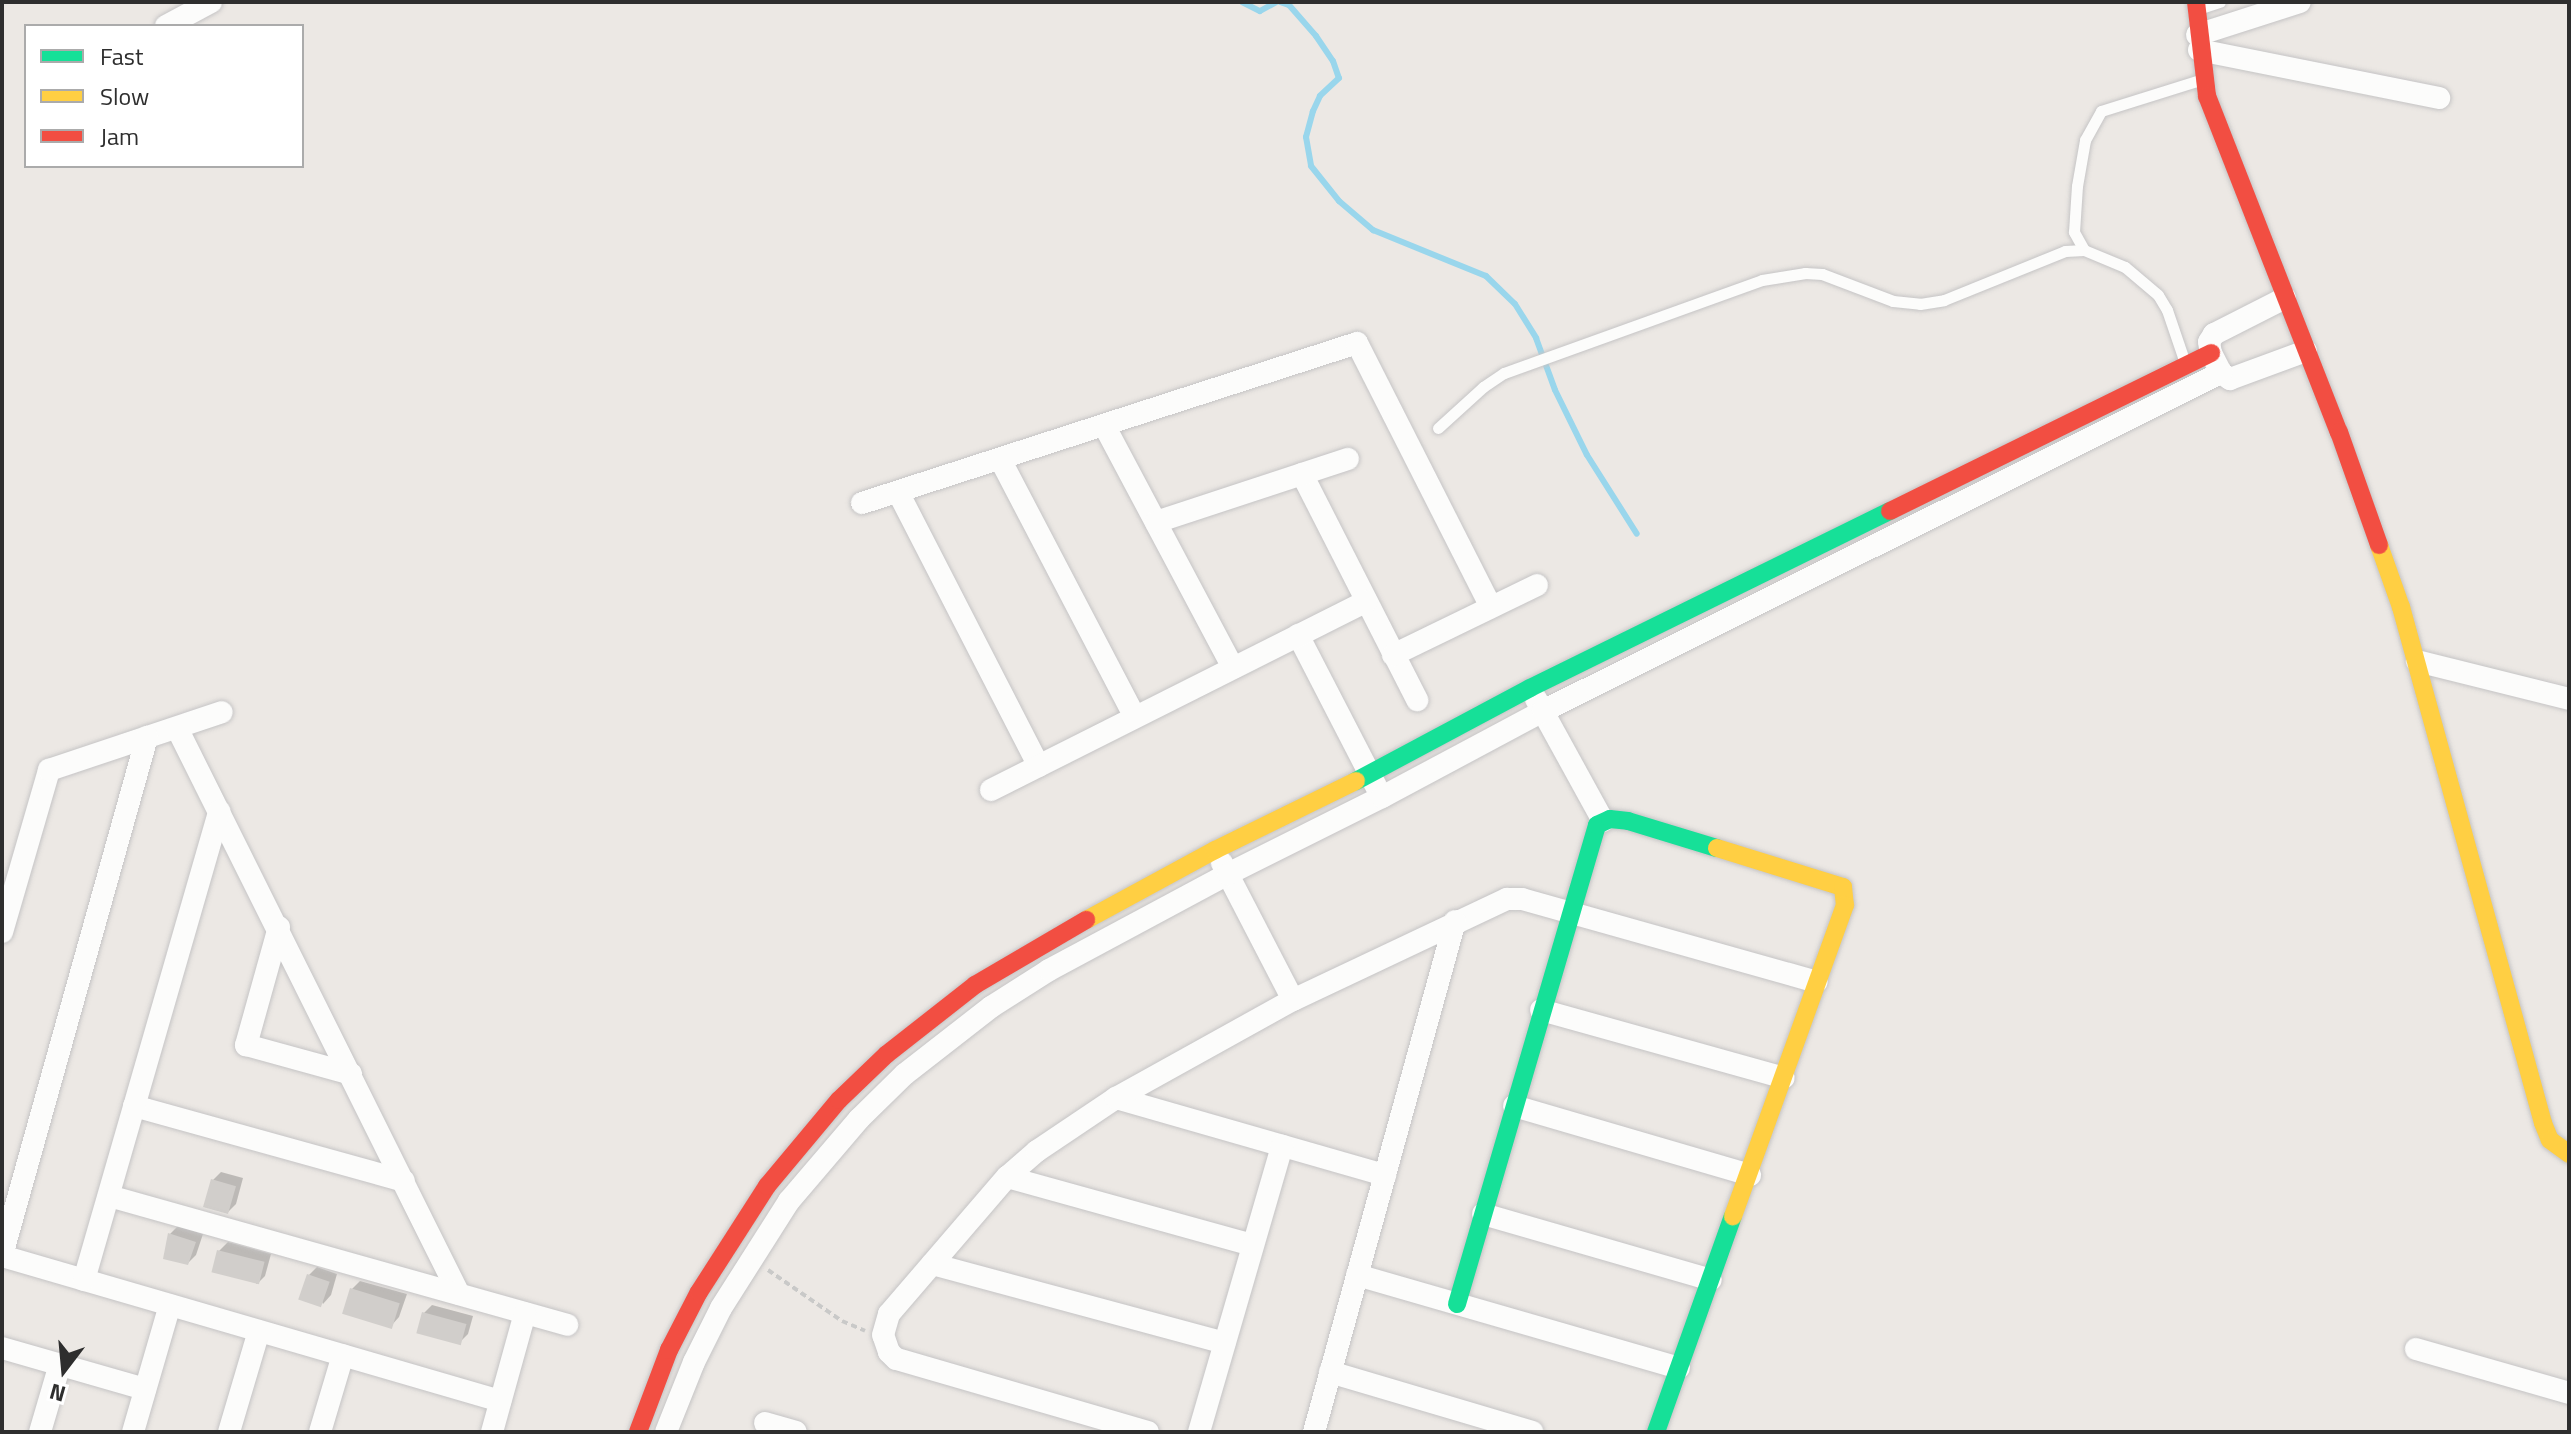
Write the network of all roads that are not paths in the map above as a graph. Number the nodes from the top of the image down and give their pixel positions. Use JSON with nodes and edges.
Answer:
{"nodes":[{"id":1,"x":211,"y":2,"type":"edge"},
{"id":2,"x":2220,"y":2,"type":"edge"},
{"id":3,"x":2300,"y":2,"type":"edge"},
{"id":4,"x":2196,"y":6,"type":"edge"},
{"id":5,"x":170,"y":24,"type":"edge"},
{"id":6,"x":2198,"y":42,"type":"junction"},
{"id":7,"x":2203,"y":79,"type":"junction"},
{"id":8,"x":2439,"y":98,"type":"dead end"},
{"id":9,"x":2084,"y":250,"type":"junction"},
{"id":10,"x":2285,"y":298,"type":"junction"},
{"id":11,"x":2306,"y":351,"type":"junction"},
{"id":12,"x":2216,"y":363,"type":"junction"},
{"id":13,"x":2190,"y":376,"type":"junction"},
{"id":14,"x":1104,"y":425,"type":"junction"},
{"id":15,"x":1438,"y":428,"type":"dead end"},
{"id":16,"x":1000,"y":459,"type":"junction"},
{"id":17,"x":1348,"y":459,"type":"dead end"},
{"id":18,"x":1302,"y":474,"type":"junction"},
{"id":19,"x":898,"y":492,"type":"junction"},
{"id":20,"x":862,"y":503,"type":"dead end"},
{"id":21,"x":1156,"y":522,"type":"junction"},
{"id":22,"x":1537,"y":585,"type":"dead end"},
{"id":23,"x":1366,"y":601,"type":"junction"},
{"id":24,"x":1491,"y":607,"type":"junction"},
{"id":25,"x":1298,"y":635,"type":"junction"},
{"id":26,"x":1393,"y":655,"type":"junction"},
{"id":27,"x":2417,"y":661,"type":"junction"},
{"id":28,"x":1233,"y":668,"type":"junction"},
{"id":29,"x":1530,"y":688,"type":"junction"},
{"id":30,"x":2569,"y":699,"type":"edge"},
{"id":31,"x":1417,"y":700,"type":"dead end"},
{"id":32,"x":1543,"y":711,"type":"junction"},
{"id":33,"x":222,"y":712,"type":"dead end"},
{"id":34,"x":1135,"y":717,"type":"junction"},
{"id":35,"x":177,"y":728,"type":"junction"},
{"id":36,"x":147,"y":737,"type":"junction"},
{"id":37,"x":1039,"y":766,"type":"junction"},
{"id":38,"x":1370,"y":774,"type":"junction"},
{"id":39,"x":991,"y":790,"type":"dead end"},
{"id":40,"x":1382,"y":797,"type":"junction"},
{"id":41,"x":219,"y":811,"type":"junction"},
{"id":42,"x":1603,"y":821,"type":"junction"},
{"id":43,"x":1215,"y":850,"type":"junction"},
{"id":44,"x":1228,"y":874,"type":"junction"},
{"id":45,"x":1569,"y":912,"type":"junction"},
{"id":46,"x":1455,"y":921,"type":"junction"},
{"id":47,"x":279,"y":927,"type":"junction"},
{"id":48,"x":2,"y":932,"type":"edge"},
{"id":49,"x":1817,"y":982,"type":"junction"},
{"id":50,"x":1293,"y":1000,"type":"junction"},
{"id":51,"x":1541,"y":1010,"type":"junction"},
{"id":52,"x":887,"y":1054,"type":"junction"},
{"id":53,"x":351,"y":1074,"type":"junction"},
{"id":54,"x":905,"y":1074,"type":"junction"},
{"id":55,"x":1784,"y":1078,"type":"junction"},
{"id":56,"x":1116,"y":1098,"type":"junction"},
{"id":57,"x":134,"y":1106,"type":"junction"},
{"id":58,"x":1514,"y":1106,"type":"junction"},
{"id":59,"x":1282,"y":1146,"type":"junction"},
{"id":60,"x":2569,"y":1154,"type":"edge"},
{"id":61,"x":1385,"y":1175,"type":"junction"},
{"id":62,"x":1750,"y":1175,"type":"junction"},
{"id":63,"x":1007,"y":1177,"type":"junction"},
{"id":64,"x":404,"y":1181,"type":"junction"},
{"id":65,"x":109,"y":1196,"type":"junction"},
{"id":66,"x":1483,"y":1214,"type":"junction"},
{"id":67,"x":729,"y":1243,"type":"junction"},
{"id":68,"x":1253,"y":1245,"type":"junction"},
{"id":69,"x":2,"y":1256,"type":"edge"},
{"id":70,"x":751,"y":1259,"type":"junction"},
{"id":71,"x":932,"y":1264,"type":"junction"},
{"id":72,"x":1357,"y":1275,"type":"junction"},
{"id":73,"x":84,"y":1280,"type":"junction"},
{"id":74,"x":1711,"y":1280,"type":"junction"},
{"id":75,"x":459,"y":1294,"type":"junction"},
{"id":76,"x":1457,"y":1304,"type":"junction"},
{"id":77,"x":170,"y":1305,"type":"junction"},
{"id":78,"x":525,"y":1313,"type":"junction"},
{"id":79,"x":567,"y":1325,"type":"dead end"},
{"id":80,"x":259,"y":1331,"type":"junction"},
{"id":81,"x":1225,"y":1343,"type":"junction"},
{"id":82,"x":2,"y":1348,"type":"edge"},
{"id":83,"x":2416,"y":1349,"type":"dead end"},
{"id":84,"x":343,"y":1355,"type":"junction"},
{"id":85,"x":60,"y":1364,"type":"junction"},
{"id":86,"x":1679,"y":1368,"type":"junction"},
{"id":87,"x":1330,"y":1372,"type":"junction"},
{"id":88,"x":145,"y":1389,"type":"junction"},
{"id":89,"x":2569,"y":1393,"type":"edge"},
{"id":90,"x":500,"y":1401,"type":"junction"},
{"id":91,"x":765,"y":1423,"type":"dead end"},
{"id":92,"x":40,"y":1432,"type":"edge"},
{"id":93,"x":133,"y":1432,"type":"edge"},
{"id":94,"x":229,"y":1432,"type":"edge"},
{"id":95,"x":320,"y":1432,"type":"edge"},
{"id":96,"x":492,"y":1432,"type":"edge"},
{"id":97,"x":638,"y":1432,"type":"edge"},
{"id":98,"x":666,"y":1432,"type":"edge"},
{"id":99,"x":796,"y":1432,"type":"edge"},
{"id":100,"x":1148,"y":1432,"type":"edge"},
{"id":101,"x":1199,"y":1432,"type":"edge"},
{"id":102,"x":1314,"y":1432,"type":"edge"},
{"id":103,"x":1532,"y":1432,"type":"edge"},
{"id":104,"x":1656,"y":1432,"type":"edge"}],
"edges":[{"from":1,"to":5,"type":"street"},
{"from":2,"to":4,"type":"lane"},
{"from":3,"to":6,"type":"street"},
{"from":4,"to":6,"type":"street"},
{"from":6,"to":7,"type":"street"},
{"from":6,"to":8,"type":"street"},
{"from":7,"to":9,"type":"lane"},
{"from":7,"to":10,"type":"street"},
{"from":9,"to":13,"type":"lane"},
{"from":9,"to":15,"type":"lane"},
{"from":10,"to":11,"type":"street"},
{"from":10,"to":12,"type":"street"},
{"from":11,"to":12,"type":"street"},
{"from":11,"to":27,"type":"street"},
{"from":12,"to":13,"type":"street"},
{"from":13,"to":29,"type":"street"},
{"from":13,"to":32,"type":"street"},
{"from":14,"to":16,"type":"street"},
{"from":14,"to":21,"type":"street"},
{"from":14,"to":24,"type":"street"},
{"from":16,"to":19,"type":"street"},
{"from":16,"to":34,"type":"street"},
{"from":17,"to":18,"type":"street"},
{"from":18,"to":21,"type":"street"},
{"from":18,"to":23,"type":"street"},
{"from":19,"to":20,"type":"street"},
{"from":19,"to":37,"type":"street"},
{"from":21,"to":28,"type":"street"},
{"from":22,"to":24,"type":"street"},
{"from":23,"to":25,"type":"street"},
{"from":23,"to":26,"type":"street"},
{"from":24,"to":26,"type":"street"},
{"from":25,"to":28,"type":"street"},
{"from":25,"to":38,"type":"street"},
{"from":26,"to":31,"type":"street"},
{"from":27,"to":30,"type":"street"},
{"from":27,"to":60,"type":"street"},
{"from":28,"to":34,"type":"street"},
{"from":29,"to":32,"type":"street"},
{"from":29,"to":38,"type":"street"},
{"from":32,"to":40,"type":"street"},
{"from":32,"to":42,"type":"street"},
{"from":33,"to":35,"type":"street"},
{"from":34,"to":37,"type":"street"},
{"from":35,"to":36,"type":"street"},
{"from":35,"to":41,"type":"street"},
{"from":36,"to":48,"type":"street"},
{"from":36,"to":69,"type":"street"},
{"from":37,"to":39,"type":"street"},
{"from":38,"to":40,"type":"street"},
{"from":38,"to":43,"type":"street"},
{"from":40,"to":44,"type":"street"},
{"from":41,"to":47,"type":"street"},
{"from":41,"to":57,"type":"street"},
{"from":42,"to":45,"type":"street"},
{"from":42,"to":49,"type":"street"},
{"from":43,"to":44,"type":"street"},
{"from":43,"to":52,"type":"street"},
{"from":44,"to":50,"type":"street"},
{"from":44,"to":54,"type":"street"},
{"from":45,"to":46,"type":"street"},
{"from":45,"to":49,"type":"street"},
{"from":45,"to":51,"type":"street"},
{"from":46,"to":50,"type":"street"},
{"from":46,"to":61,"type":"street"},
{"from":47,"to":53,"type":"street"},
{"from":47,"to":53,"type":"street"},
{"from":49,"to":55,"type":"street"},
{"from":50,"to":56,"type":"street"},
{"from":51,"to":55,"type":"street"},
{"from":51,"to":58,"type":"street"},
{"from":52,"to":54,"type":"street"},
{"from":52,"to":67,"type":"street"},
{"from":53,"to":64,"type":"street"},
{"from":54,"to":70,"type":"street"},
{"from":55,"to":62,"type":"street"},
{"from":56,"to":59,"type":"street"},
{"from":56,"to":63,"type":"street"},
{"from":57,"to":64,"type":"street"},
{"from":57,"to":65,"type":"street"},
{"from":58,"to":62,"type":"street"},
{"from":58,"to":66,"type":"street"},
{"from":59,"to":61,"type":"street"},
{"from":59,"to":68,"type":"street"},
{"from":61,"to":72,"type":"street"},
{"from":62,"to":74,"type":"street"},
{"from":63,"to":68,"type":"street"},
{"from":63,"to":71,"type":"street"},
{"from":64,"to":75,"type":"street"},
{"from":65,"to":73,"type":"street"},
{"from":65,"to":75,"type":"street"},
{"from":66,"to":74,"type":"street"},
{"from":66,"to":76,"type":"street"},
{"from":67,"to":70,"type":"street"},
{"from":67,"to":97,"type":"street"},
{"from":68,"to":81,"type":"street"},
{"from":69,"to":73,"type":"street"},
{"from":70,"to":98,"type":"street"},
{"from":71,"to":81,"type":"street"},
{"from":71,"to":100,"type":"street"},
{"from":72,"to":76,"type":"street"},
{"from":72,"to":87,"type":"street"},
{"from":73,"to":77,"type":"street"},
{"from":74,"to":86,"type":"street"},
{"from":75,"to":78,"type":"street"},
{"from":76,"to":86,"type":"street"},
{"from":77,"to":80,"type":"street"},
{"from":77,"to":88,"type":"street"},
{"from":78,"to":79,"type":"street"},
{"from":78,"to":90,"type":"street"},
{"from":80,"to":84,"type":"street"},
{"from":80,"to":94,"type":"street"},
{"from":81,"to":101,"type":"street"},
{"from":82,"to":85,"type":"street"},
{"from":83,"to":89,"type":"street"},
{"from":84,"to":90,"type":"street"},
{"from":84,"to":95,"type":"street"},
{"from":85,"to":88,"type":"street"},
{"from":85,"to":92,"type":"street"},
{"from":86,"to":104,"type":"street"},
{"from":87,"to":102,"type":"street"},
{"from":87,"to":103,"type":"street"},
{"from":88,"to":93,"type":"street"},
{"from":90,"to":96,"type":"street"},
{"from":91,"to":99,"type":"street"}]}
